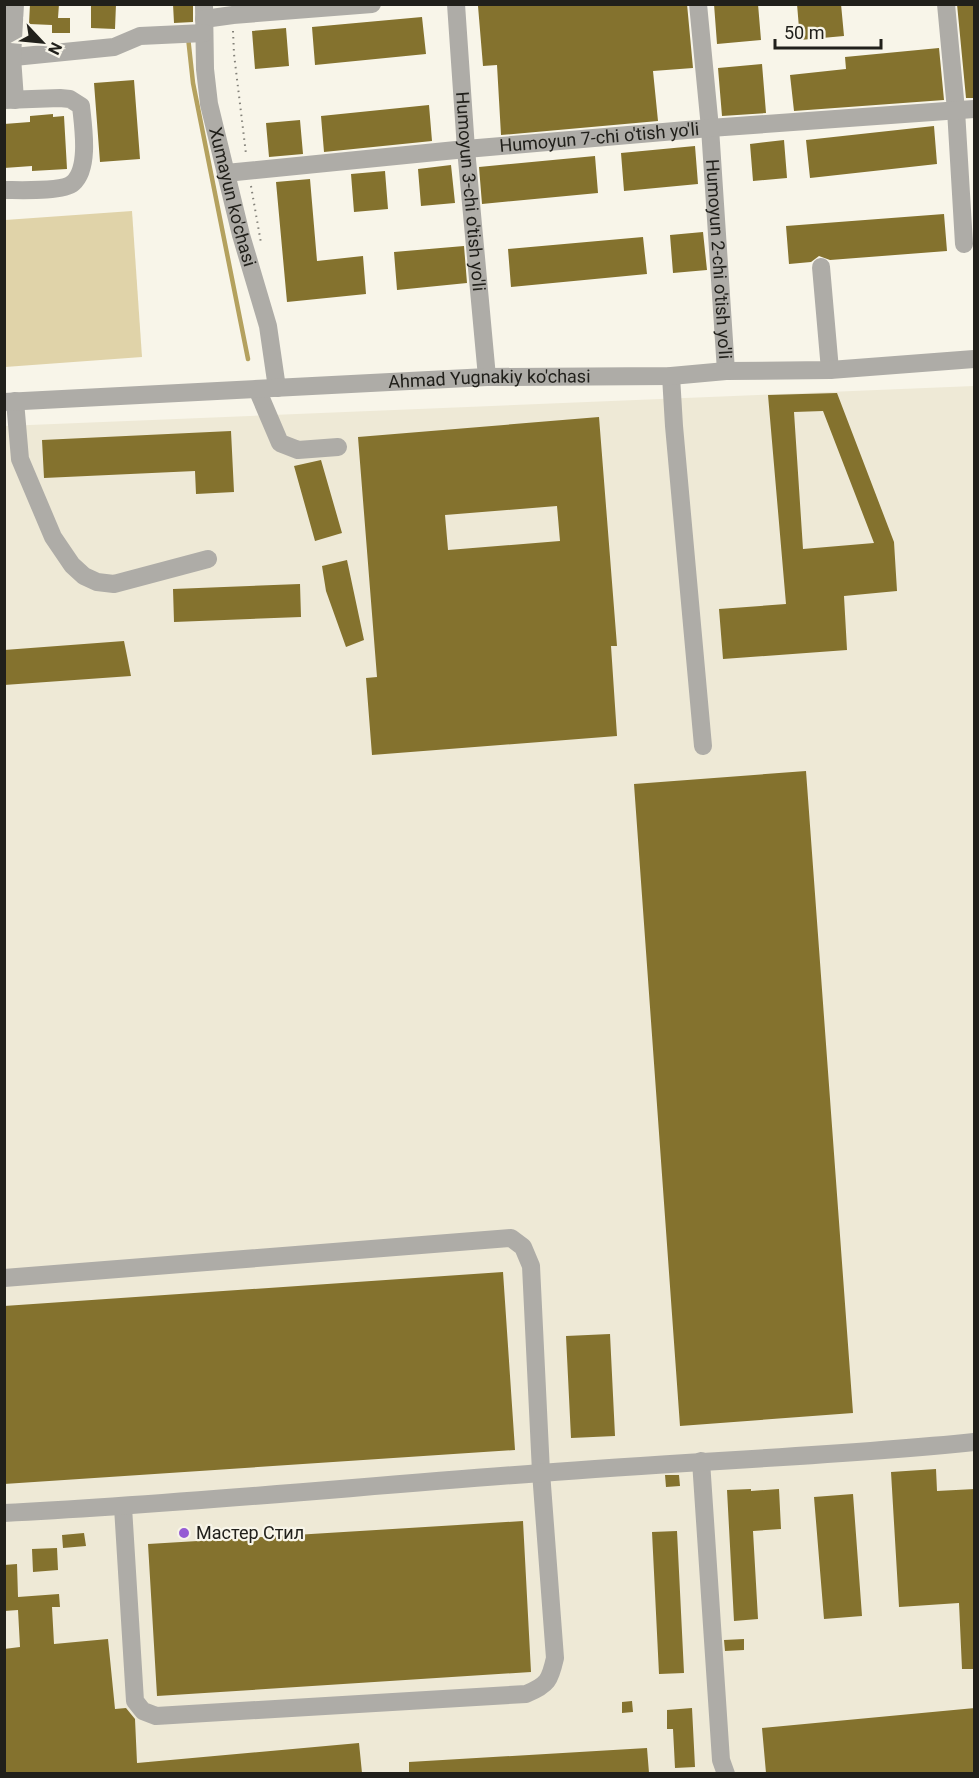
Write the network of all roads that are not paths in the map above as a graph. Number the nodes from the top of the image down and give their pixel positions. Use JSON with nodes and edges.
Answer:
{"nodes":[{"id":1,"x":15,"y":4,"type":"edge"},
{"id":2,"x":372,"y":4,"type":"edge"},
{"id":3,"x":456,"y":4,"type":"edge"},
{"id":4,"x":698,"y":4,"type":"edge"},
{"id":5,"x":946,"y":4,"type":"edge"},
{"id":6,"x":204,"y":19,"type":"edge"},
{"id":7,"x":8,"y":58,"type":"edge"},
{"id":8,"x":10,"y":100,"type":"edge"},
{"id":9,"x":975,"y":109,"type":"edge"},
{"id":10,"x":956,"y":110,"type":"junction"},
{"id":11,"x":710,"y":128,"type":"junction"},
{"id":12,"x":466,"y":149,"type":"junction"},
{"id":13,"x":226,"y":172,"type":"junction"},
{"id":14,"x":4,"y":190,"type":"edge"},
{"id":15,"x":964,"y":244,"type":"dead end"},
{"id":16,"x":821,"y":267,"type":"dead end"},
{"id":17,"x":975,"y":359,"type":"edge"},
{"id":18,"x":830,"y":370,"type":"junction"},
{"id":19,"x":726,"y":371,"type":"junction"},
{"id":20,"x":671,"y":376,"type":"junction"},
{"id":21,"x":487,"y":377,"type":"junction"},
{"id":22,"x":277,"y":388,"type":"junction"},
{"id":23,"x":257,"y":389,"type":"junction"},
{"id":24,"x":10,"y":402,"type":"edge"},
{"id":25,"x":338,"y":447,"type":"dead end"},
{"id":26,"x":208,"y":559,"type":"dead end"},
{"id":27,"x":703,"y":746,"type":"dead end"},
{"id":28,"x":4,"y":1278,"type":"edge"},
{"id":29,"x":975,"y":1442,"type":"edge"},
{"id":30,"x":701,"y":1461,"type":"junction"},
{"id":31,"x":541,"y":1473,"type":"junction"},
{"id":32,"x":123,"y":1507,"type":"junction"},
{"id":33,"x":4,"y":1514,"type":"edge"},
{"id":34,"x":726,"y":1773,"type":"edge"}],
"edges":[{"from":1,"to":7,"type":"street"},
{"from":2,"to":6,"type":"street"},
{"from":3,"to":12,"type":"street","name":"Humoyun 3-chi o'tish yo'li"},
{"from":4,"to":11,"type":"street","name":"Humoyun 2-chi o'tish yo'li"},
{"from":5,"to":10,"type":"street"},
{"from":6,"to":7,"type":"street"},
{"from":6,"to":13,"type":"street","name":"Xumayun ko'chasi"},
{"from":7,"to":8,"type":"street"},
{"from":8,"to":14,"type":"street"},
{"from":9,"to":10,"type":"street","name":"Humoyun 7-chi o'tish yo'li"},
{"from":10,"to":11,"type":"street","name":"Humoyun 7-chi o'tish yo'li"},
{"from":10,"to":15,"type":"street"},
{"from":11,"to":12,"type":"street","name":"Humoyun 7-chi o'tish yo'li"},
{"from":11,"to":19,"type":"street","name":"Humoyun 2-chi o'tish yo'li"},
{"from":12,"to":13,"type":"street","name":"Humoyun 7-chi o'tish yo'li"},
{"from":12,"to":21,"type":"street","name":"Humoyun 3-chi o'tish yo'li"},
{"from":13,"to":22,"type":"street","name":"Xumayun ko'chasi"},
{"from":16,"to":18,"type":"street"},
{"from":17,"to":18,"type":"street","name":"Ahmad Yugnakiy ko'chasi"},
{"from":18,"to":19,"type":"street","name":"Ahmad Yugnakiy ko'chasi"},
{"from":19,"to":20,"type":"street","name":"Ahmad Yugnakiy ko'chasi"},
{"from":20,"to":21,"type":"street","name":"Ahmad Yugnakiy ko'chasi"},
{"from":20,"to":27,"type":"street"},
{"from":21,"to":22,"type":"street","name":"Ahmad Yugnakiy ko'chasi"},
{"from":22,"to":23,"type":"street","name":"Ahmad Yugnakiy ko'chasi"},
{"from":23,"to":24,"type":"street","name":"Ahmad Yugnakiy ko'chasi"},
{"from":23,"to":25,"type":"street"},
{"from":24,"to":26,"type":"street"},
{"from":28,"to":31,"type":"street"},
{"from":29,"to":30,"type":"street"},
{"from":30,"to":31,"type":"street"},
{"from":30,"to":34,"type":"street"},
{"from":31,"to":32,"type":"street"},
{"from":31,"to":32,"type":"street"},
{"from":32,"to":33,"type":"street"}]}
